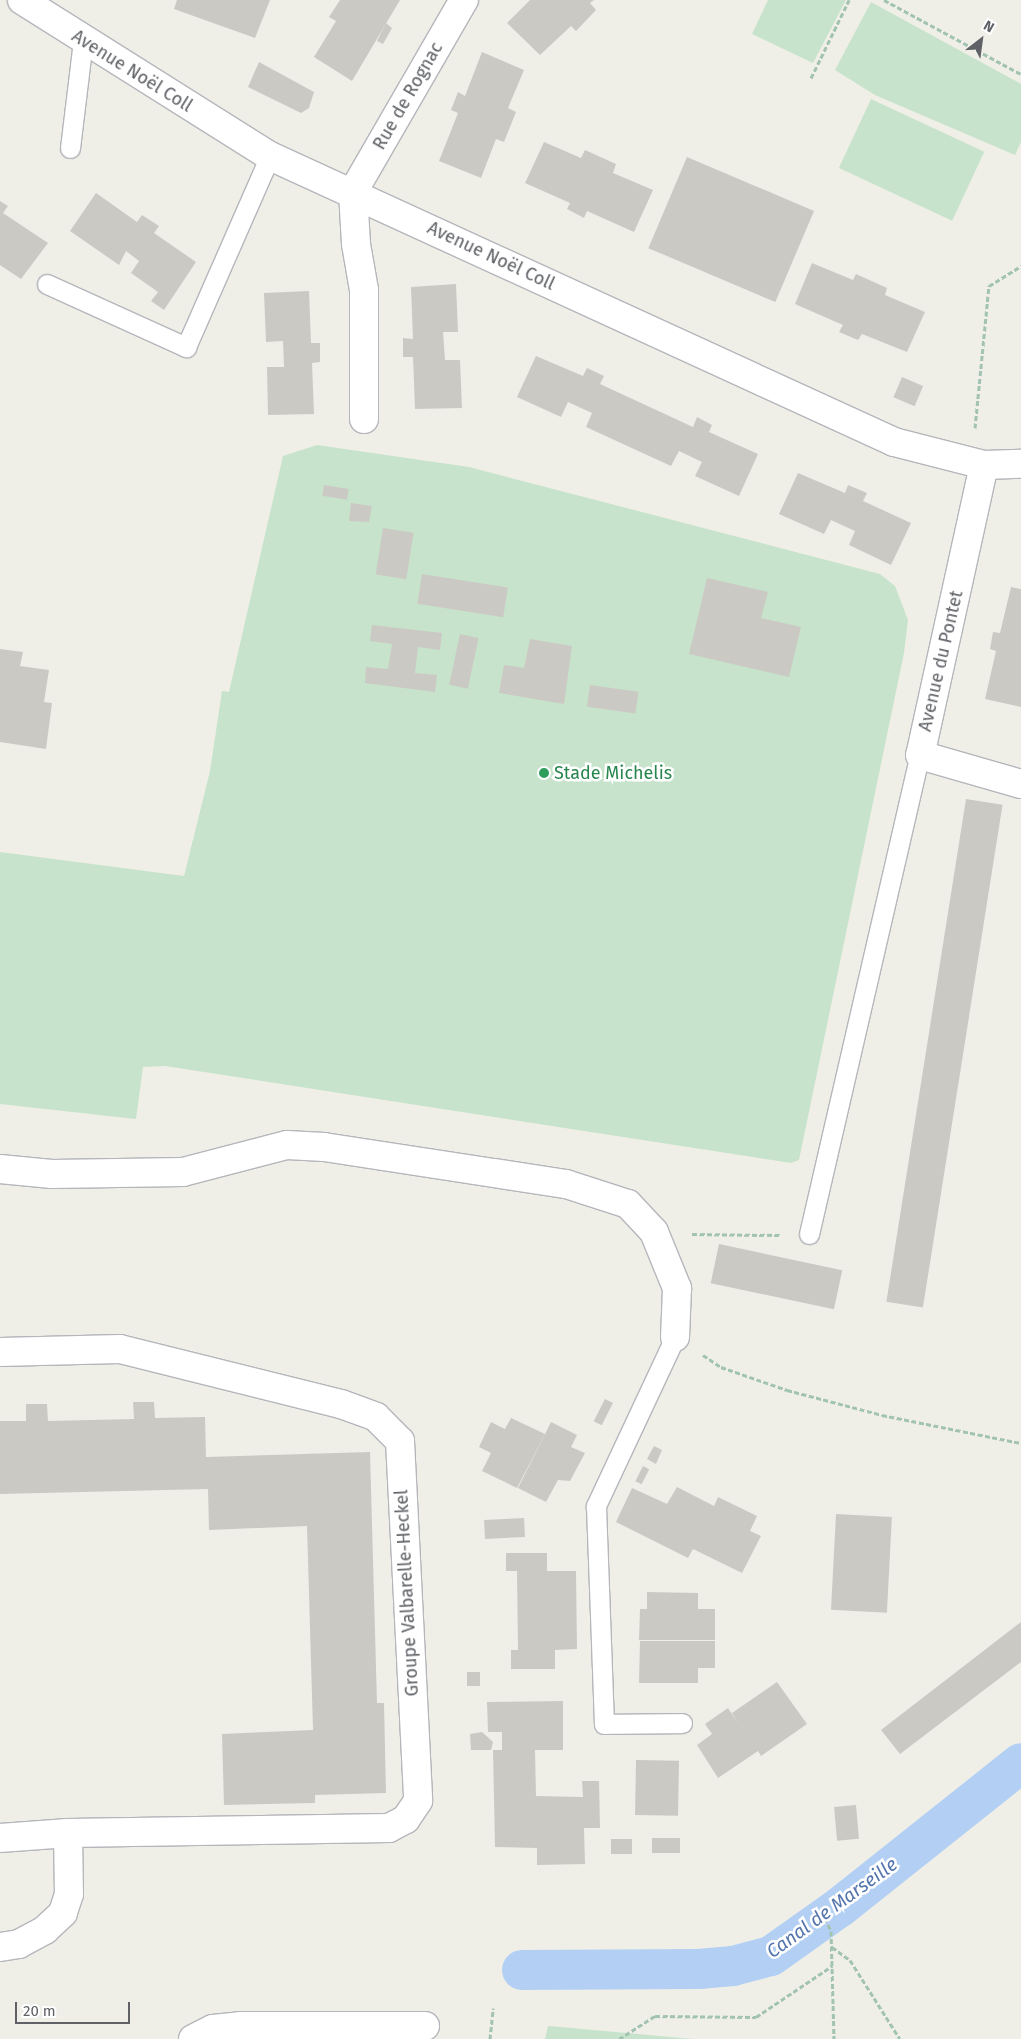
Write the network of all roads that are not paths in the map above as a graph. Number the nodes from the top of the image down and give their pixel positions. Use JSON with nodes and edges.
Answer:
{"nodes":[{"id":1,"x":22,"y":0,"type":"edge"},
{"id":2,"x":464,"y":0,"type":"edge"},
{"id":3,"x":84,"y":41,"type":"junction"},
{"id":4,"x":70,"y":148,"type":"dead end"},
{"id":5,"x":270,"y":156,"type":"junction"},
{"id":6,"x":353,"y":192,"type":"junction"},
{"id":7,"x":47,"y":284,"type":"dead end"},
{"id":8,"x":364,"y":419,"type":"dead end"},
{"id":9,"x":978,"y":463,"type":"junction"},
{"id":10,"x":1021,"y":464,"type":"edge"},
{"id":11,"x":920,"y":755,"type":"junction"},
{"id":12,"x":1021,"y":784,"type":"edge"},
{"id":13,"x":0,"y":1169,"type":"edge"},
{"id":14,"x":809,"y":1234,"type":"road end"},
{"id":15,"x":675,"y":1337,"type":"joint"},
{"id":16,"x":0,"y":1352,"type":"edge"},
{"id":17,"x":682,"y":1723,"type":"dead end"},
{"id":18,"x":68,"y":1833,"type":"junction"},
{"id":19,"x":0,"y":1838,"type":"edge"},
{"id":20,"x":0,"y":1947,"type":"edge"},
{"id":21,"x":424,"y":2026,"type":"dead end"},
{"id":22,"x":193,"y":2039,"type":"edge"}],
"edges":[{"from":1,"to":3,"type":"street","name":"Avenue Noël Coll"},
{"from":2,"to":6,"type":"street","name":"Rue de Rognac"},
{"from":3,"to":4,"type":"lane"},
{"from":3,"to":5,"type":"street","name":"Avenue Noël Coll"},
{"from":5,"to":6,"type":"street","name":"Avenue Noël Coll"},
{"from":5,"to":7,"type":"lane"},
{"from":6,"to":8,"type":"street"},
{"from":6,"to":9,"type":"street","name":"Avenue Noël Coll"},
{"from":9,"to":10,"type":"street","name":"Avenue Noël Coll"},
{"from":9,"to":11,"type":"street","name":"Avenue du Pontet"},
{"from":11,"to":12,"type":"street","name":"Avenue du Pontet"},
{"from":11,"to":14,"type":"lane"},
{"from":13,"to":15,"type":"street"},
{"from":15,"to":17,"type":"lane"},
{"from":16,"to":18,"type":"street","name":"Groupe Valbarelle-Heckel"},
{"from":18,"to":19,"type":"street","name":"Groupe Valbarelle-Heckel"},
{"from":18,"to":20,"type":"street"},
{"from":21,"to":22,"type":"street"}]}
